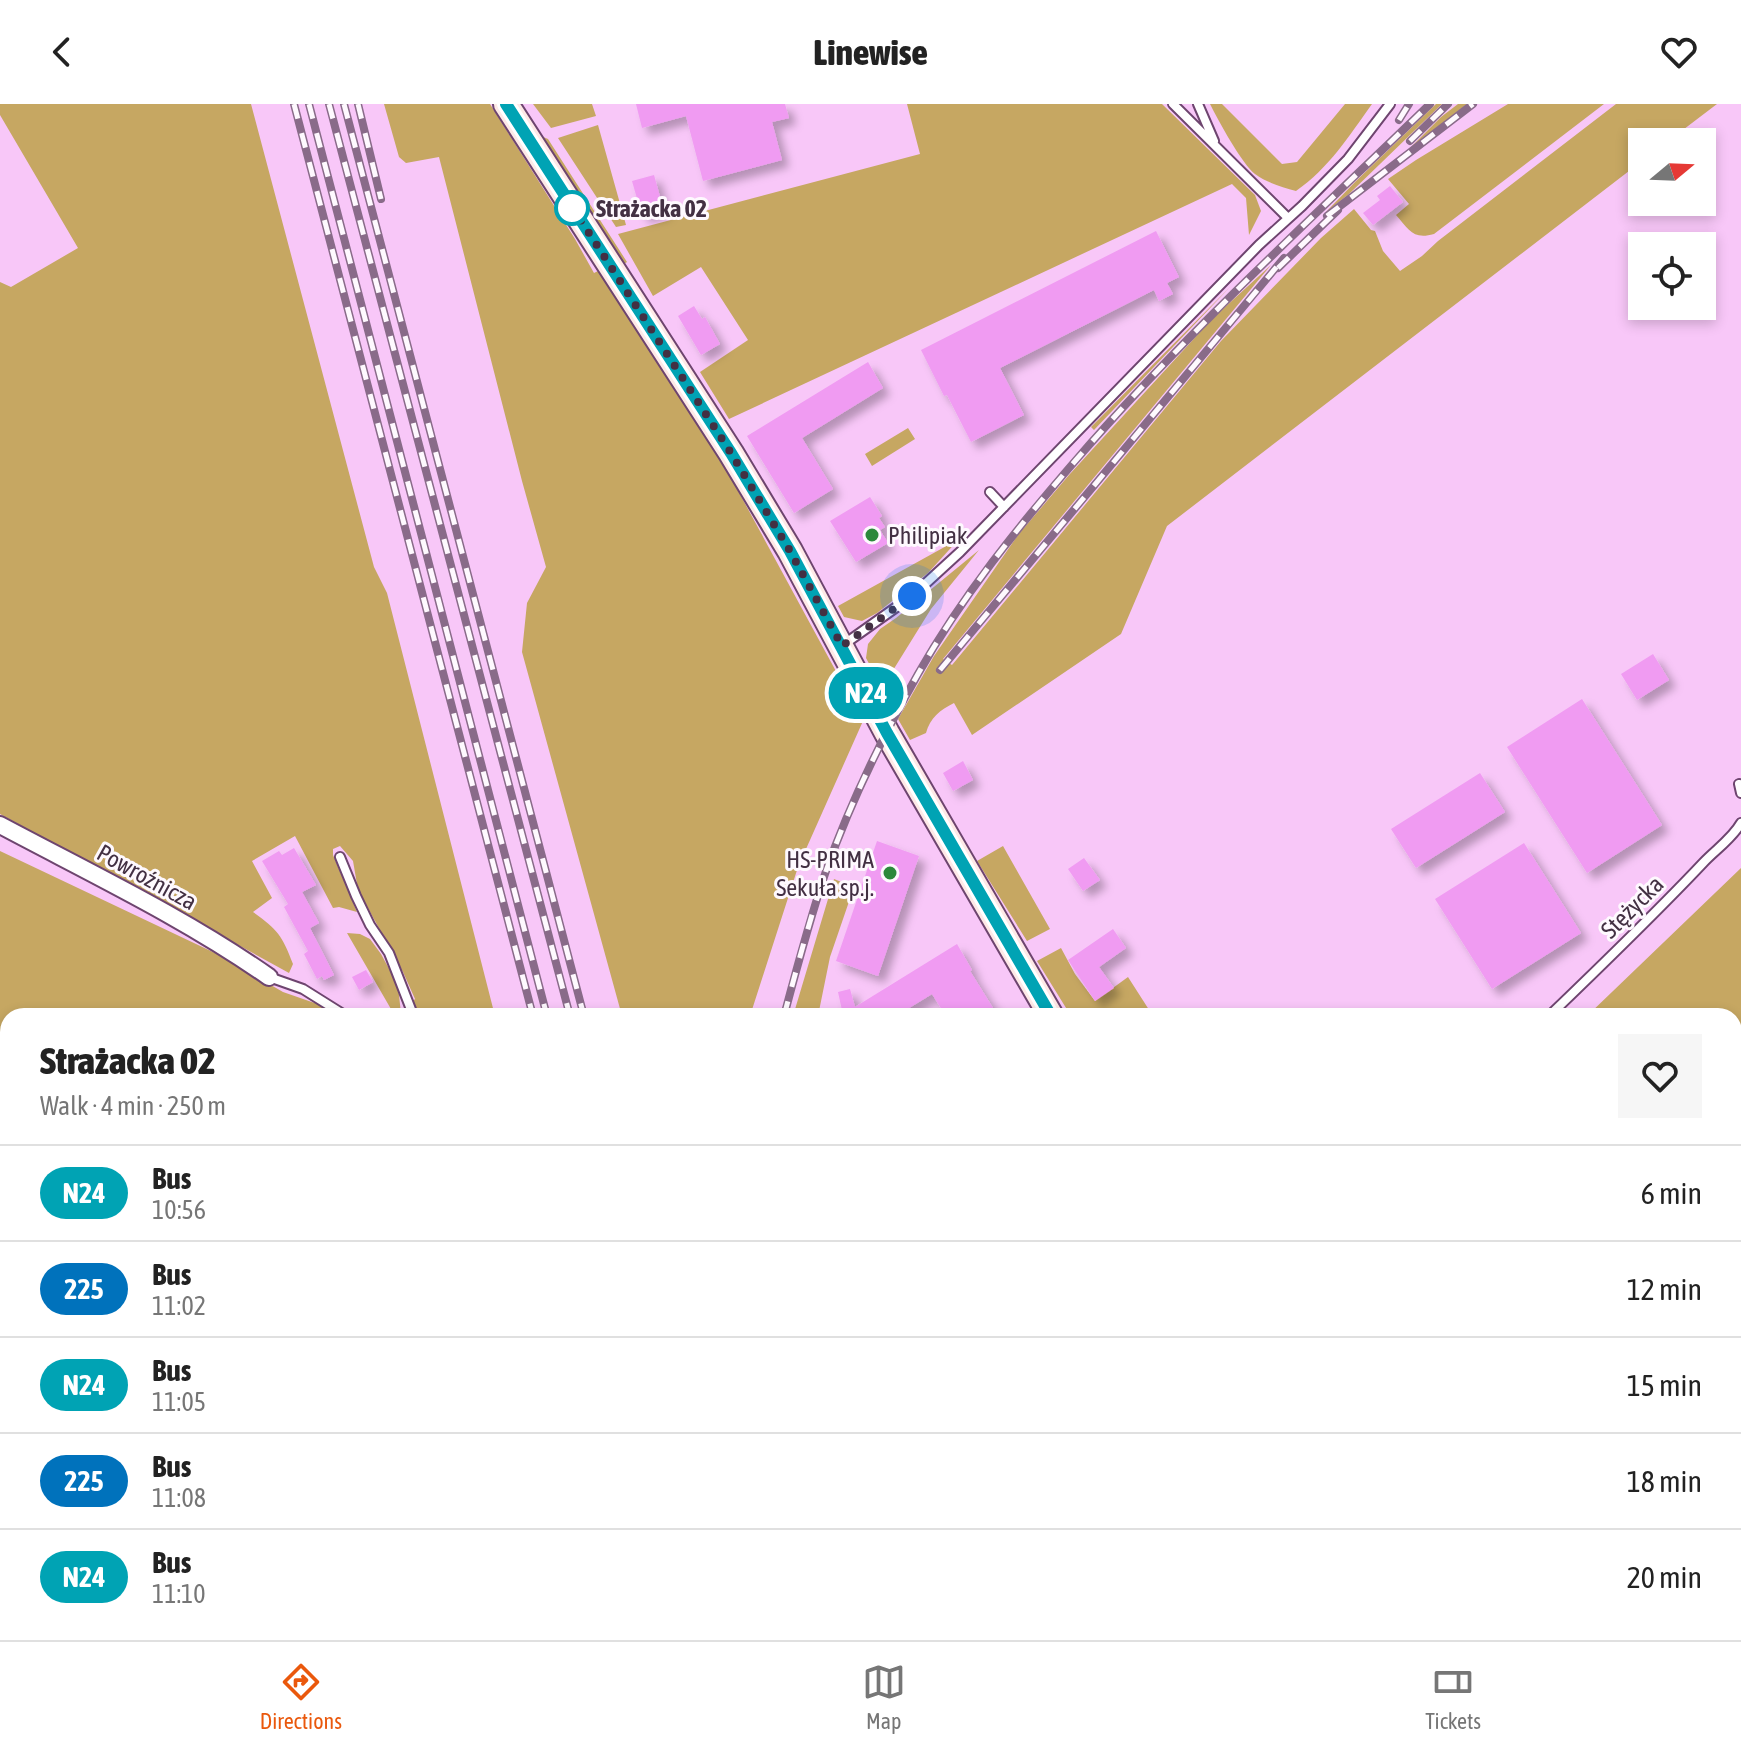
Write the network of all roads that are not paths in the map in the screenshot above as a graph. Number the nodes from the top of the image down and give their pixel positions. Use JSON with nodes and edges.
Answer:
{"nodes":[{"id":1,"x":506,"y":104,"type":"edge"},
{"id":2,"x":1173,"y":104,"type":"edge"},
{"id":3,"x":1198,"y":104,"type":"edge"},
{"id":4,"x":1390,"y":104,"type":"edge"},
{"id":5,"x":1215,"y":146,"type":"junction"},
{"id":6,"x":1288,"y":218,"type":"junction"},
{"id":7,"x":990,"y":492,"type":"dead end"},
{"id":8,"x":1004,"y":507,"type":"junction"},
{"id":9,"x":842,"y":646,"type":"junction"},
{"id":10,"x":1741,"y":823,"type":"edge"},
{"id":11,"x":0,"y":825,"type":"edge"},
{"id":12,"x":340,"y":857,"type":"dead end"},
{"id":13,"x":269,"y":977,"type":"joint"},
{"id":14,"x":333,"y":1008,"type":"edge"},
{"id":15,"x":410,"y":1008,"type":"edge"},
{"id":16,"x":1046,"y":1008,"type":"edge"},
{"id":17,"x":1557,"y":1008,"type":"edge"}],
"edges":[{"from":1,"to":9,"type":"main road"},
{"from":2,"to":5,"type":"lane"},
{"from":3,"to":5,"type":"lane"},
{"from":4,"to":6,"type":"lane"},
{"from":5,"to":6,"type":"lane"},
{"from":6,"to":8,"type":"lane"},
{"from":7,"to":8,"type":"lane"},
{"from":8,"to":9,"type":"lane"},
{"from":9,"to":16,"type":"main road"},
{"from":10,"to":17,"type":"lane","name":"Stężycka"},
{"from":11,"to":13,"type":"street","name":"Powroźnicza"},
{"from":12,"to":15,"type":"lane"},
{"from":13,"to":14,"type":"lane"}]}
